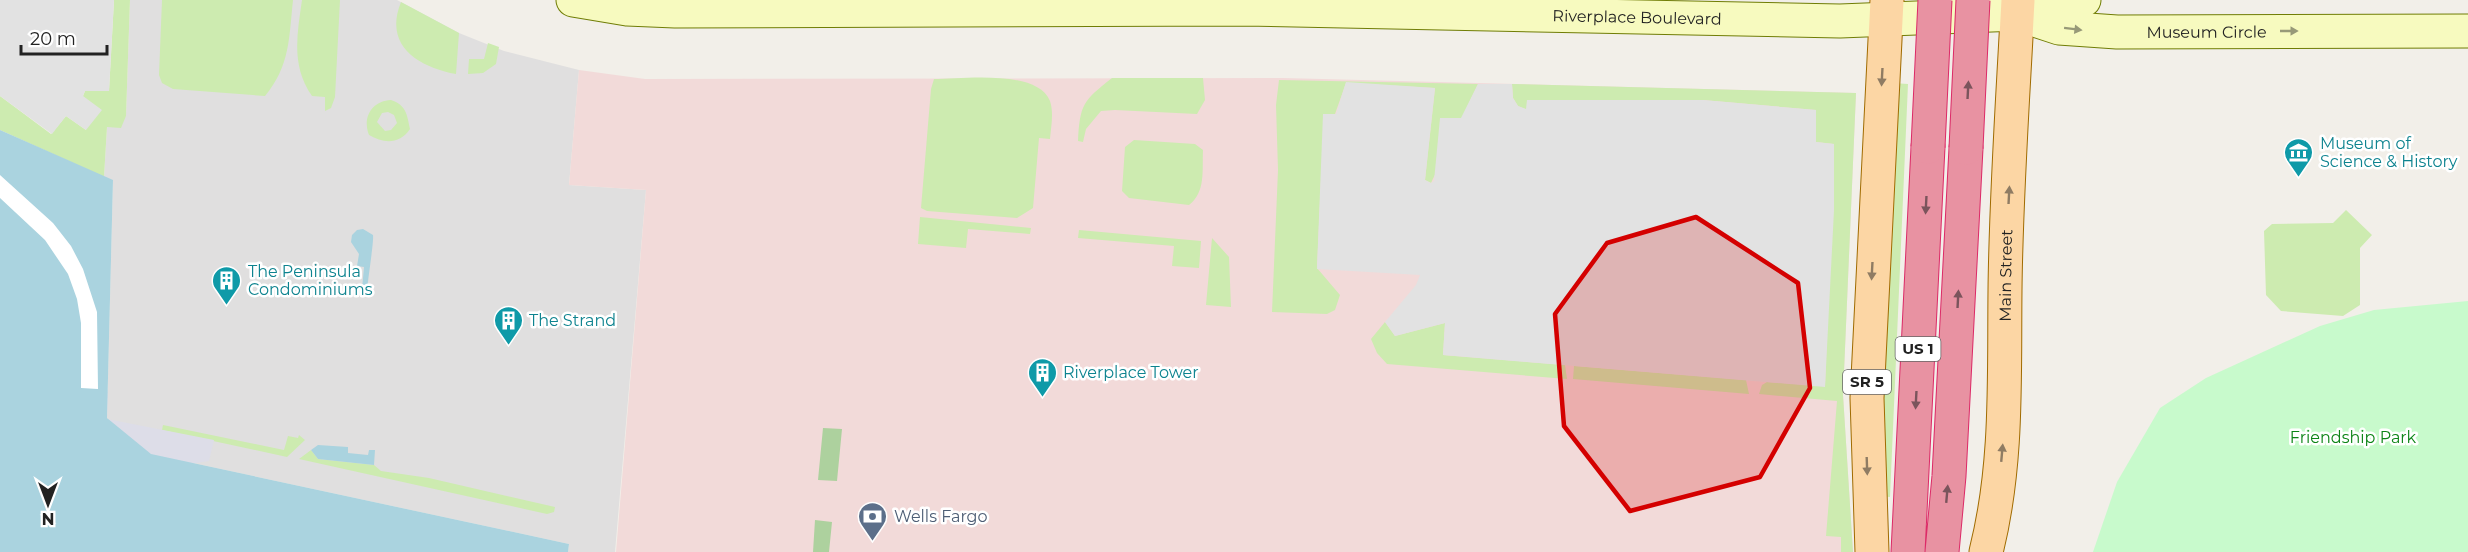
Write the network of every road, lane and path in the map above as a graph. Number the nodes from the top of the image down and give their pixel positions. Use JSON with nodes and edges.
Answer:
{"nodes":[{"id":1,"x":573,"y":0,"type":"edge"},
{"id":2,"x":1935,"y":0,"type":"edge"},
{"id":3,"x":1973,"y":0,"type":"edge"},
{"id":4,"x":2085,"y":0,"type":"edge"},
{"id":5,"x":2017,"y":7,"type":"edge"},
{"id":6,"x":1886,"y":9,"type":"edge"},
{"id":7,"x":2468,"y":31,"type":"edge"},
{"id":8,"x":1872,"y":552,"type":"edge"},
{"id":9,"x":1908,"y":552,"type":"edge"},
{"id":10,"x":1942,"y":552,"type":"edge"},
{"id":11,"x":1986,"y":552,"type":"edge"}],
"edges":[{"from":1,"to":6,"type":"main road","name":"Riverplace Boulevard"},
{"from":2,"to":9,"type":"highway","number":"US 1","one_way":true,"bridge":true},
{"from":10,"to":3,"type":"highway","number":"US 1","one_way":true,"bridge":true},
{"from":4,"to":5,"type":"main road"},
{"from":5,"to":6,"type":"main road","name":"Riverplace Boulevard"},
{"from":5,"to":7,"type":"main road","name":"Museum Circle","one_way":true},
{"from":11,"to":5,"type":"main road","name":"Main Street","one_way":true},
{"from":6,"to":8,"type":"main road","number":"SR 5","one_way":true}]}
